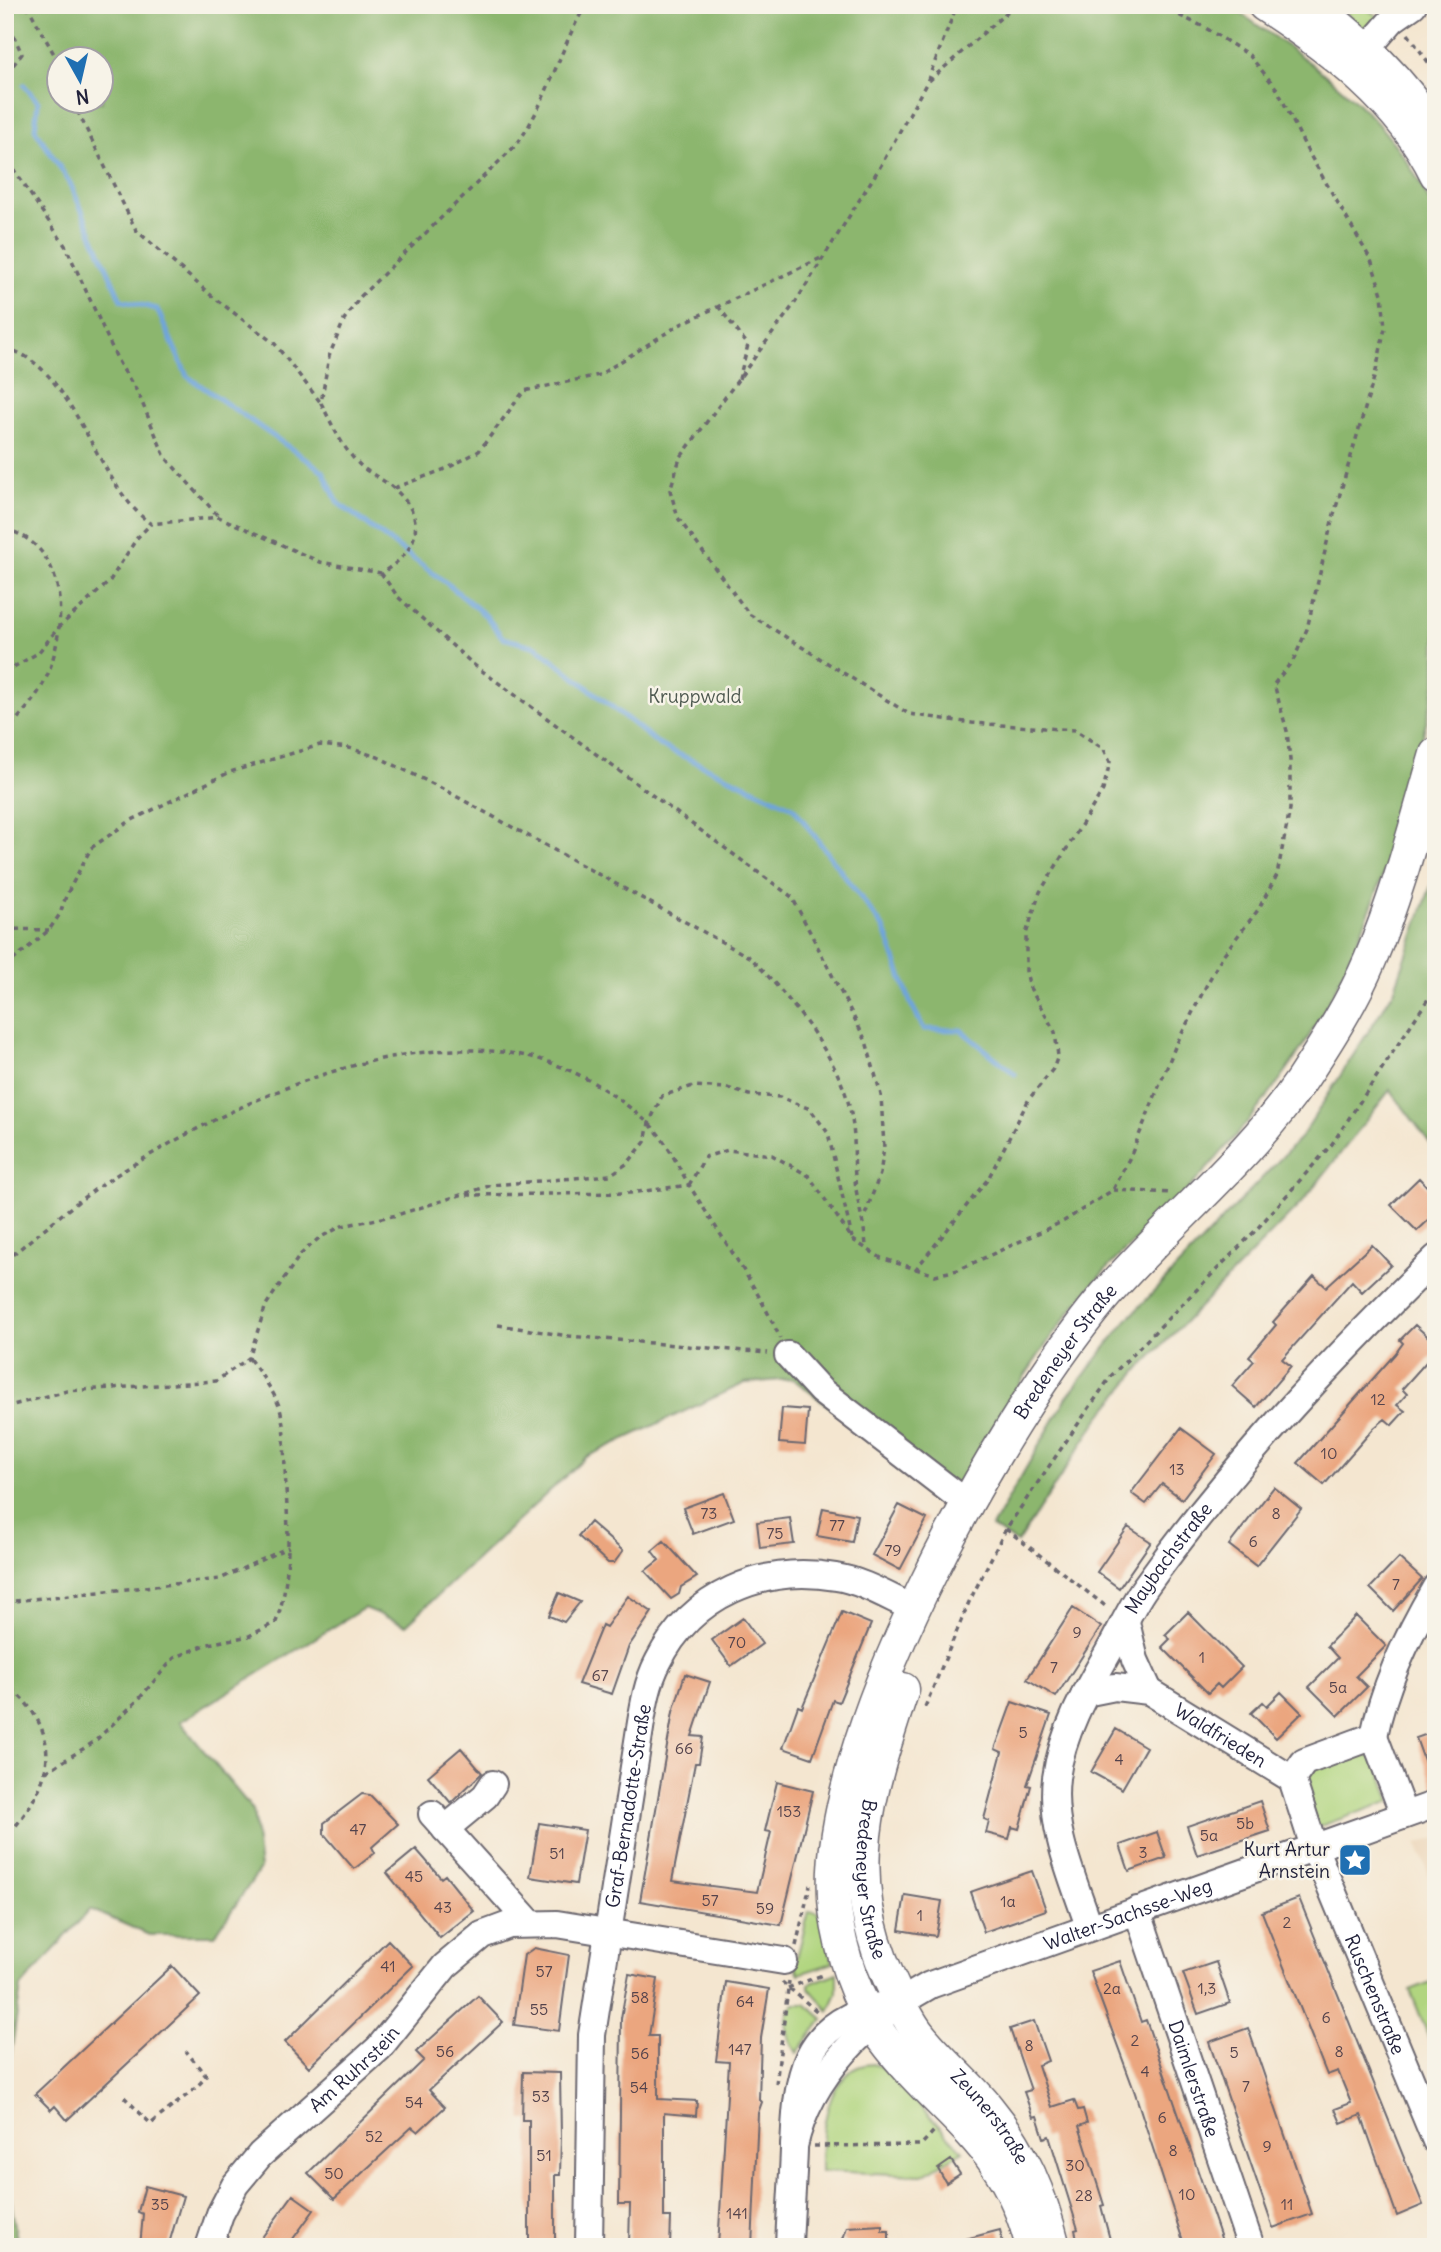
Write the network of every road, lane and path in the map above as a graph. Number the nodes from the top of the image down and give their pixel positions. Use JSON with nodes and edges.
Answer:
{"nodes":[{"id":1,"x":27,"y":5,"type":"edge"},
{"id":2,"x":586,"y":5,"type":"edge"},
{"id":3,"x":957,"y":5,"type":"edge"},
{"id":4,"x":1015,"y":5,"type":"edge"},
{"id":5,"x":1157,"y":5,"type":"edge"},
{"id":6,"x":1299,"y":11,"type":"edge"},
{"id":7,"x":1403,"y":12,"type":"edge"},
{"id":8,"x":5,"y":17,"type":"edge"},
{"id":9,"x":50,"y":46,"type":"edge"},
{"id":10,"x":1358,"y":58,"type":"junction"},
{"id":11,"x":1436,"y":74,"type":"edge"},
{"id":12,"x":927,"y":82,"type":"junction"},
{"id":13,"x":80,"y":116,"type":"edge"},
{"id":14,"x":1436,"y":133,"type":"edge"},
{"id":15,"x":1436,"y":174,"type":"edge"},
{"id":16,"x":824,"y":257,"type":"junction"},
{"id":17,"x":718,"y":306,"type":"junction"},
{"id":18,"x":5,"y":348,"type":"edge"},
{"id":19,"x":738,"y":381,"type":"junction"},
{"id":20,"x":320,"y":403,"type":"junction"},
{"id":21,"x":394,"y":488,"type":"junction"},
{"id":22,"x":219,"y":517,"type":"junction"},
{"id":23,"x":150,"y":524,"type":"junction"},
{"id":24,"x":5,"y":529,"type":"edge"},
{"id":25,"x":381,"y":573,"type":"junction"},
{"id":26,"x":59,"y":627,"type":"junction"},
{"id":27,"x":5,"y":672,"type":"edge"},
{"id":28,"x":5,"y":733,"type":"edge"},
{"id":29,"x":1436,"y":754,"type":"edge"},
{"id":30,"x":1436,"y":828,"type":"edge"},
{"id":31,"x":5,"y":929,"type":"edge"},
{"id":32,"x":48,"y":930,"type":"junction"},
{"id":33,"x":5,"y":967,"type":"edge"},
{"id":34,"x":1436,"y":986,"type":"edge"},
{"id":35,"x":649,"y":1123,"type":"junction"},
{"id":36,"x":689,"y":1185,"type":"junction"},
{"id":37,"x":1113,"y":1190,"type":"junction"},
{"id":38,"x":463,"y":1194,"type":"junction"},
{"id":39,"x":1197,"y":1200,"type":"junction"},
{"id":40,"x":864,"y":1217,"type":"junction"},
{"id":41,"x":852,"y":1240,"type":"junction"},
{"id":42,"x":866,"y":1247,"type":"junction"},
{"id":43,"x":1436,"y":1258,"type":"edge"},
{"id":44,"x":5,"y":1261,"type":"edge"},
{"id":45,"x":915,"y":1270,"type":"junction"},
{"id":46,"x":498,"y":1325,"type":"dead end"},
{"id":47,"x":788,"y":1355,"type":"junction"},
{"id":48,"x":249,"y":1359,"type":"junction"},
{"id":49,"x":5,"y":1407,"type":"edge"},
{"id":50,"x":968,"y":1504,"type":"junction"},
{"id":51,"x":1006,"y":1529,"type":"junction"},
{"id":52,"x":289,"y":1547,"type":"junction"},
{"id":53,"x":1436,"y":1587,"type":"edge"},
{"id":54,"x":5,"y":1602,"type":"edge"},
{"id":55,"x":915,"y":1609,"type":"junction"},
{"id":56,"x":1126,"y":1622,"type":"junction"},
{"id":57,"x":5,"y":1682,"type":"edge"},
{"id":58,"x":1149,"y":1691,"type":"junction"},
{"id":59,"x":1085,"y":1693,"type":"junction"},
{"id":60,"x":921,"y":1715,"type":"dead end"},
{"id":61,"x":1374,"y":1736,"type":"junction"},
{"id":62,"x":46,"y":1772,"type":"junction"},
{"id":63,"x":1292,"y":1779,"type":"junction"},
{"id":64,"x":493,"y":1784,"type":"dead end"},
{"id":65,"x":1436,"y":1804,"type":"edge"},
{"id":66,"x":1404,"y":1815,"type":"junction"},
{"id":67,"x":5,"y":1839,"type":"edge"},
{"id":68,"x":1314,"y":1847,"type":"junction"},
{"id":69,"x":811,"y":1876,"type":"dead end"},
{"id":70,"x":1137,"y":1910,"type":"junction"},
{"id":71,"x":530,"y":1923,"type":"junction"},
{"id":72,"x":1089,"y":1926,"type":"junction"},
{"id":73,"x":607,"y":1931,"type":"junction"},
{"id":74,"x":790,"y":1964,"type":"junction"},
{"id":75,"x":835,"y":1970,"type":"dead end"},
{"id":76,"x":788,"y":1988,"type":"junction"},
{"id":77,"x":900,"y":2001,"type":"junction"},
{"id":78,"x":870,"y":2017,"type":"junction"},
{"id":79,"x":826,"y":2018,"type":"dead end"},
{"id":80,"x":187,"y":2051,"type":"dead end"},
{"id":81,"x":124,"y":2097,"type":"dead end"},
{"id":82,"x":953,"y":2113,"type":"junction"},
{"id":83,"x":1436,"y":2141,"type":"edge"},
{"id":84,"x":809,"y":2149,"type":"junction"},
{"id":85,"x":209,"y":2247,"type":"edge"},
{"id":86,"x":589,"y":2247,"type":"edge"},
{"id":87,"x":789,"y":2247,"type":"edge"},
{"id":88,"x":1032,"y":2247,"type":"edge"},
{"id":89,"x":1054,"y":2247,"type":"edge"},
{"id":90,"x":1251,"y":2247,"type":"edge"}],
"edges":[{"from":1,"to":9,"type":"path"},
{"from":2,"to":20,"type":"path"},
{"from":3,"to":12,"type":"path"},
{"from":4,"to":12,"type":"path"},
{"from":5,"to":37,"type":"path"},
{"from":6,"to":10,"type":"main road"},
{"from":7,"to":10,"type":"street"},
{"from":7,"to":11,"type":"path"},
{"from":8,"to":22,"type":"path"},
{"from":10,"to":14,"type":"main road"},
{"from":10,"to":15,"type":"main road"},
{"from":12,"to":16,"type":"path"},
{"from":13,"to":20,"type":"path"},
{"from":16,"to":17,"type":"path"},
{"from":16,"to":19,"type":"path"},
{"from":17,"to":19,"type":"path"},
{"from":17,"to":21,"type":"path"},
{"from":18,"to":23,"type":"path"},
{"from":19,"to":45,"type":"path"},
{"from":20,"to":21,"type":"path"},
{"from":21,"to":25,"type":"path"},
{"from":22,"to":23,"type":"path"},
{"from":22,"to":25,"type":"path"},
{"from":23,"to":26,"type":"path"},
{"from":24,"to":26,"type":"path"},
{"from":25,"to":40,"type":"path"},
{"from":26,"to":27,"type":"path"},
{"from":26,"to":28,"type":"path"},
{"from":29,"to":39,"type":"main road","name":"Bredeneyer Straße"},
{"from":30,"to":77,"type":"main road","name":"Bredeneyer Straße"},
{"from":31,"to":32,"type":"path"},
{"from":32,"to":33,"type":"path"},
{"from":32,"to":40,"type":"path"},
{"from":34,"to":51,"type":"path"},
{"from":35,"to":36,"type":"path"},
{"from":35,"to":38,"type":"path"},
{"from":35,"to":41,"type":"path"},
{"from":35,"to":44,"type":"path"},
{"from":36,"to":38,"type":"path"},
{"from":36,"to":41,"type":"path"},
{"from":36,"to":47,"type":"path"},
{"from":37,"to":39,"type":"path"},
{"from":37,"to":45,"type":"path"},
{"from":38,"to":48,"type":"path"},
{"from":39,"to":50,"type":"main road","name":"Bredeneyer Straße"},
{"from":40,"to":42,"type":"path"},
{"from":41,"to":42,"type":"path"},
{"from":42,"to":45,"type":"path"},
{"from":43,"to":56,"type":"street","name":"Maybachstraße"},
{"from":46,"to":47,"type":"path"},
{"from":47,"to":50,"type":"street"},
{"from":48,"to":49,"type":"path"},
{"from":48,"to":52,"type":"path"},
{"from":50,"to":55,"type":"main road","name":"Bredeneyer Straße"},
{"from":51,"to":56,"type":"path"},
{"from":51,"to":60,"type":"path"},
{"from":52,"to":54,"type":"path"},
{"from":52,"to":62,"type":"path"},
{"from":53,"to":61,"type":"street"},
{"from":55,"to":73,"type":"street","name":"Graf-Bernadotte-Straße"},
{"from":55,"to":78,"type":"main road","name":"Bredeneyer Straße"},
{"from":56,"to":58,"type":"street"},
{"from":56,"to":59,"type":"street","name":"Maybachstraße"},
{"from":57,"to":62,"type":"path"},
{"from":58,"to":59,"type":"street","name":"Waldfrieden"},
{"from":58,"to":63,"type":"street","name":"Waldfrieden"},
{"from":59,"to":72,"type":"street","name":"Maybachstraße"},
{"from":61,"to":63,"type":"street"},
{"from":61,"to":66,"type":"street"},
{"from":62,"to":67,"type":"path"},
{"from":63,"to":68,"type":"street"},
{"from":64,"to":71,"type":"street"},
{"from":65,"to":66,"type":"street","name":"Walter-Sachsse-Weg"},
{"from":66,"to":68,"type":"street","name":"Walter-Sachsse-Weg"},
{"from":68,"to":70,"type":"street","name":"Walter-Sachsse-Weg"},
{"from":68,"to":83,"type":"street","name":"Ruschenstraße"},
{"from":69,"to":74,"type":"path"},
{"from":70,"to":72,"type":"street","name":"Walter-Sachsse-Weg"},
{"from":70,"to":90,"type":"street","name":"Daimlerstraße"},
{"from":71,"to":73,"type":"street","name":"Am Ruhrstein"},
{"from":71,"to":85,"type":"street","name":"Am Ruhrstein"},
{"from":72,"to":77,"type":"street","name":"Walter-Sachsse-Weg"},
{"from":73,"to":74,"type":"street","name":"Am Ruhrstein"},
{"from":73,"to":86,"type":"street","name":"Graf-Bernadotte-Straße"},
{"from":74,"to":76,"type":"path"},
{"from":75,"to":76,"type":"path"},
{"from":76,"to":79,"type":"path"},
{"from":77,"to":78,"type":"street"},
{"from":77,"to":89,"type":"main road","name":"Zeunerstraße"},
{"from":78,"to":82,"type":"main road","name":"Zeunerstraße"},
{"from":78,"to":84,"type":"street"},
{"from":80,"to":81,"type":"path"},
{"from":82,"to":84,"type":"path"},
{"from":82,"to":88,"type":"main road","name":"Zeunerstraße"},
{"from":84,"to":87,"type":"street"}]}
